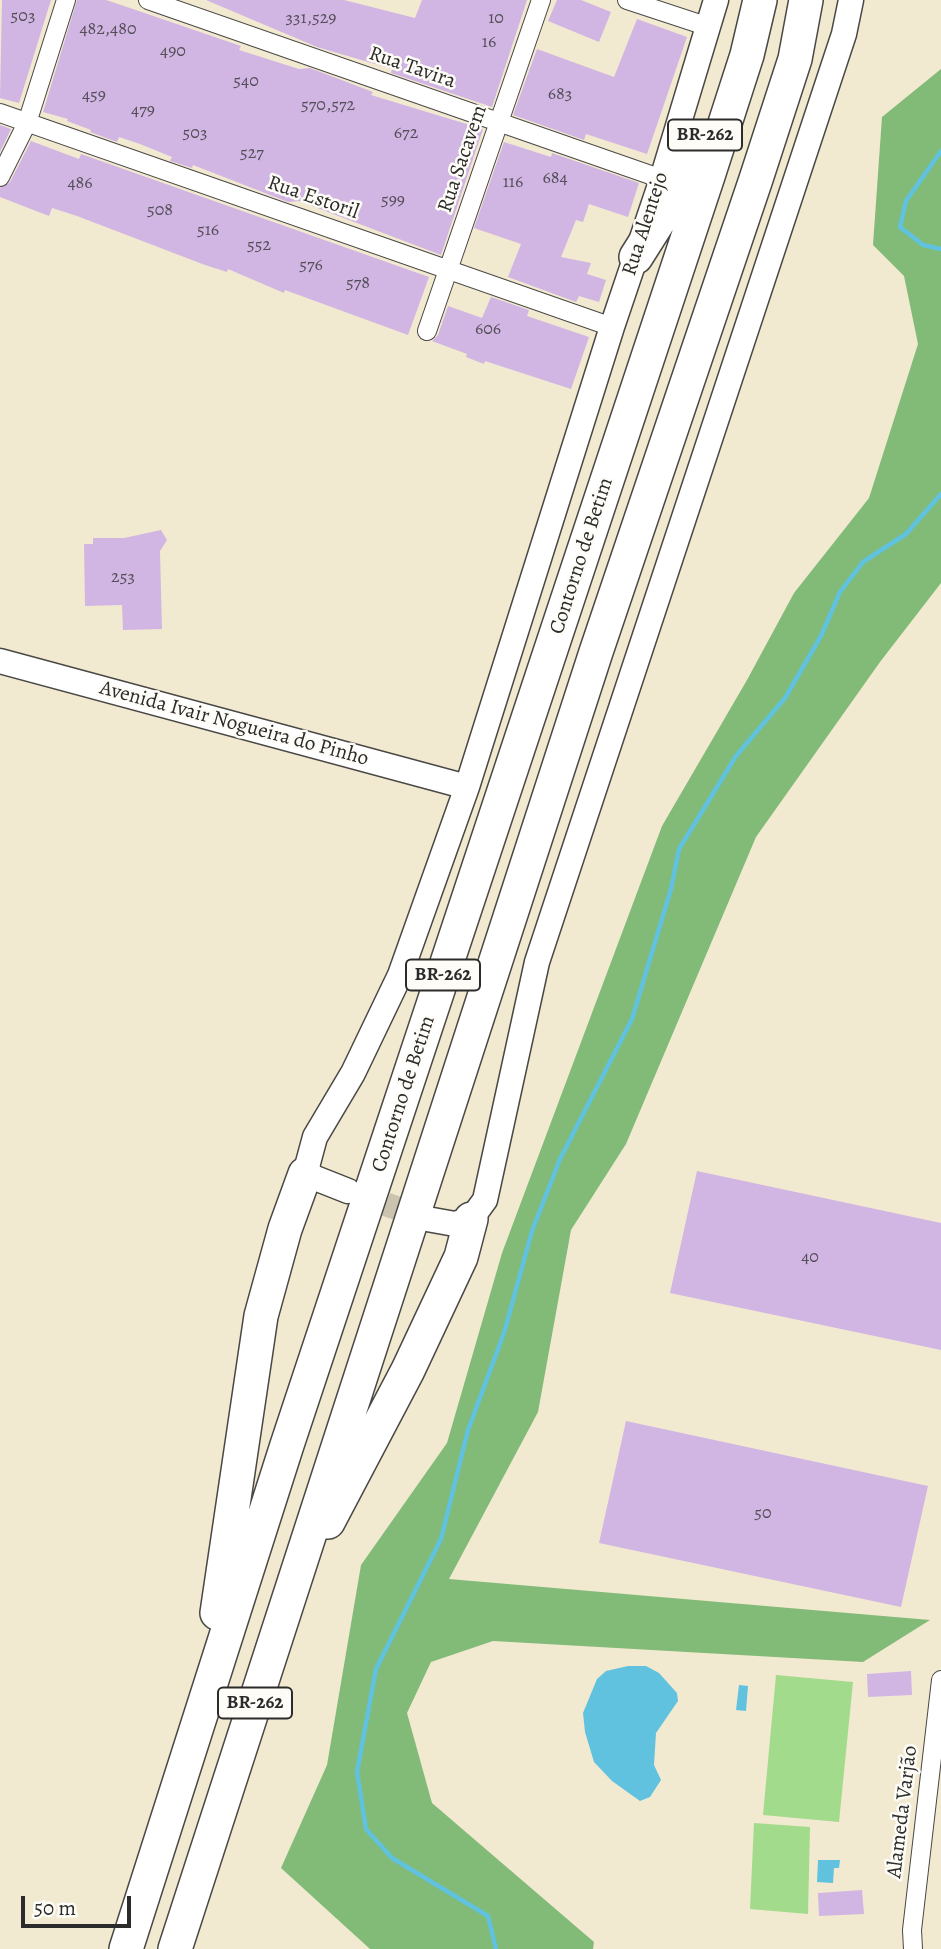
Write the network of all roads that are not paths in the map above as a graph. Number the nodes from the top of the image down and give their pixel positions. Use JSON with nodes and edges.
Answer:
{"nodes":[{"id":1,"x":66,"y":0,"type":"edge"},
{"id":2,"x":148,"y":0,"type":"edge"},
{"id":3,"x":541,"y":0,"type":"edge"},
{"id":4,"x":627,"y":0,"type":"edge"},
{"id":5,"x":716,"y":0,"type":"edge"},
{"id":6,"x":747,"y":0,"type":"edge"},
{"id":7,"x":760,"y":0,"type":"edge"},
{"id":8,"x":806,"y":0,"type":"edge"},
{"id":9,"x":851,"y":0,"type":"edge"},
{"id":10,"x":706,"y":26,"type":"junction"},
{"id":11,"x":0,"y":113,"type":"edge"},
{"id":12,"x":27,"y":123,"type":"junction"},
{"id":13,"x":500,"y":123,"type":"junction"},
{"id":14,"x":0,"y":177,"type":"edge"},
{"id":15,"x":662,"y":179,"type":"junction"},
{"id":16,"x":635,"y":257,"type":"junction"},
{"id":17,"x":449,"y":269,"type":"junction"},
{"id":18,"x":612,"y":327,"type":"junction"},
{"id":19,"x":427,"y":331,"type":"dead end"},
{"id":20,"x":0,"y":661,"type":"edge"},
{"id":21,"x":467,"y":787,"type":"junction"},
{"id":22,"x":305,"y":1174,"type":"junction"},
{"id":23,"x":348,"y":1191,"type":"tunnel mouth"},
{"id":24,"x":427,"y":1219,"type":"tunnel mouth"},
{"id":25,"x":471,"y":1219,"type":"junction"},
{"id":26,"x":288,"y":1599,"type":"junction"},
{"id":27,"x":941,"y":1681,"type":"edge"},
{"id":28,"x":203,"y":1704,"type":"junction"},
{"id":29,"x":126,"y":1949,"type":"edge"},
{"id":30,"x":175,"y":1949,"type":"edge"},
{"id":31,"x":913,"y":1949,"type":"edge"}],
"edges":[{"from":1,"to":12,"type":"street"},
{"from":2,"to":13,"type":"street","name":"Rua Tavira"},
{"from":3,"to":13,"type":"street","name":"Rua Sacavem"},
{"from":4,"to":10,"type":"street"},
{"from":5,"to":10,"type":"street","name":"Rua Alentejo"},
{"from":6,"to":16,"type":"highway","number":"BR-262"},
{"from":7,"to":28,"type":"highway","name":"Contorno de Betim","number":"BR-262"},
{"from":8,"to":26,"type":"highway","name":"Contorno de Betim","number":"BR-262"},
{"from":9,"to":25,"type":"street"},
{"from":10,"to":15,"type":"street","name":"Rua Alentejo"},
{"from":11,"to":12,"type":"street","name":"Rua Estoril"},
{"from":12,"to":14,"type":"street"},
{"from":12,"to":17,"type":"street","name":"Rua Estoril"},
{"from":13,"to":15,"type":"street","name":"Rua Tavira"},
{"from":13,"to":17,"type":"street","name":"Rua Sacavem"},
{"from":15,"to":16,"type":"street","name":"Rua Alentejo"},
{"from":16,"to":18,"type":"street","name":"Rua Alentejo"},
{"from":17,"to":18,"type":"street","name":"Rua Estoril"},
{"from":17,"to":19,"type":"street","name":"Rua Sacavem"},
{"from":18,"to":21,"type":"street","name":"Rua Alentejo"},
{"from":20,"to":21,"type":"street","name":"Avenida Ivair Nogueira do Pinho"},
{"from":21,"to":22,"type":"street","name":"Rua Alentejo"},
{"from":22,"to":23,"type":"street"},
{"from":22,"to":28,"type":"highway"},
{"from":24,"to":25,"type":"street"},
{"from":25,"to":26,"type":"highway"},
{"from":26,"to":30,"type":"highway","name":"Contorno de Betim","number":"BR-262"},
{"from":27,"to":31,"type":"street","name":"Alameda Varjão"},
{"from":28,"to":29,"type":"highway","name":"Contorno de Betim","number":"BR-262"}]}
